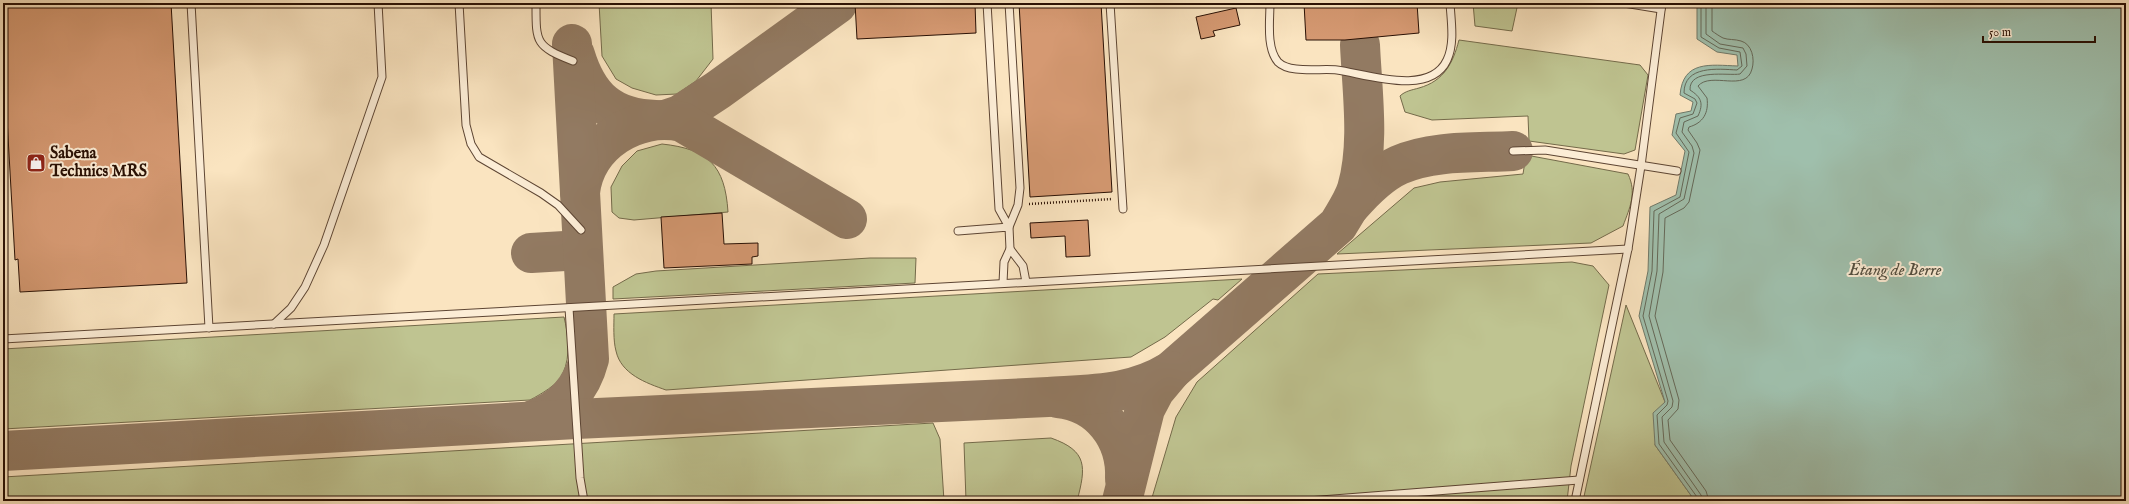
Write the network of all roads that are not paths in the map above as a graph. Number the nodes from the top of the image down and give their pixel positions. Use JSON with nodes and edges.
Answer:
{"nodes":[{"id":1,"x":191,"y":3,"type":"edge"},
{"id":2,"x":378,"y":3,"type":"edge"},
{"id":3,"x":459,"y":3,"type":"edge"},
{"id":4,"x":536,"y":3,"type":"edge"},
{"id":5,"x":987,"y":3,"type":"edge"},
{"id":6,"x":1009,"y":3,"type":"edge"},
{"id":7,"x":1110,"y":3,"type":"edge"},
{"id":8,"x":1270,"y":3,"type":"edge"},
{"id":9,"x":1450,"y":3,"type":"edge"},
{"id":10,"x":1567,"y":3,"type":"edge"},
{"id":11,"x":1581,"y":3,"type":"edge"},
{"id":12,"x":1624,"y":3,"type":"edge"},
{"id":13,"x":1661,"y":6,"type":"edge"},
{"id":14,"x":572,"y":61,"type":"dead end"},
{"id":15,"x":1513,"y":151,"type":"dead end"},
{"id":16,"x":1641,"y":166,"type":"junction"},
{"id":17,"x":1677,"y":171,"type":"dead end"},
{"id":18,"x":1123,"y":209,"type":"dead end"},
{"id":19,"x":1009,"y":227,"type":"junction"},
{"id":20,"x":581,"y":230,"type":"dead end"},
{"id":21,"x":958,"y":231,"type":"dead end"},
{"id":22,"x":1010,"y":249,"type":"junction"},
{"id":23,"x":1628,"y":249,"type":"junction"},
{"id":24,"x":1026,"y":282,"type":"junction"},
{"id":25,"x":1003,"y":283,"type":"junction"},
{"id":26,"x":569,"y":308,"type":"junction"},
{"id":27,"x":274,"y":324,"type":"junction"},
{"id":28,"x":208,"y":328,"type":"junction"},
{"id":29,"x":3,"y":339,"type":"edge"},
{"id":30,"x":1579,"y":480,"type":"junction"},
{"id":31,"x":584,"y":501,"type":"edge"},
{"id":32,"x":1308,"y":501,"type":"edge"},
{"id":33,"x":1575,"y":501,"type":"edge"}],
"edges":[{"from":1,"to":28,"type":"lane"},
{"from":2,"to":27,"type":"lane"},
{"from":3,"to":20,"type":"lane"},
{"from":4,"to":14,"type":"lane"},
{"from":5,"to":19,"type":"lane"},
{"from":6,"to":19,"type":"lane"},
{"from":7,"to":18,"type":"lane"},
{"from":8,"to":9,"type":"lane"},
{"from":10,"to":11,"type":"lane"},
{"from":12,"to":13,"type":"lane"},
{"from":13,"to":16,"type":"lane"},
{"from":15,"to":16,"type":"lane"},
{"from":16,"to":17,"type":"lane"},
{"from":16,"to":23,"type":"lane"},
{"from":19,"to":21,"type":"lane"},
{"from":19,"to":22,"type":"lane"},
{"from":22,"to":24,"type":"lane"},
{"from":22,"to":25,"type":"lane"},
{"from":23,"to":24,"type":"lane"},
{"from":23,"to":30,"type":"lane"},
{"from":24,"to":25,"type":"lane"},
{"from":25,"to":26,"type":"lane"},
{"from":26,"to":27,"type":"lane"},
{"from":26,"to":31,"type":"lane"},
{"from":27,"to":28,"type":"lane"},
{"from":28,"to":29,"type":"lane"},
{"from":30,"to":32,"type":"lane"},
{"from":30,"to":33,"type":"lane"}]}
